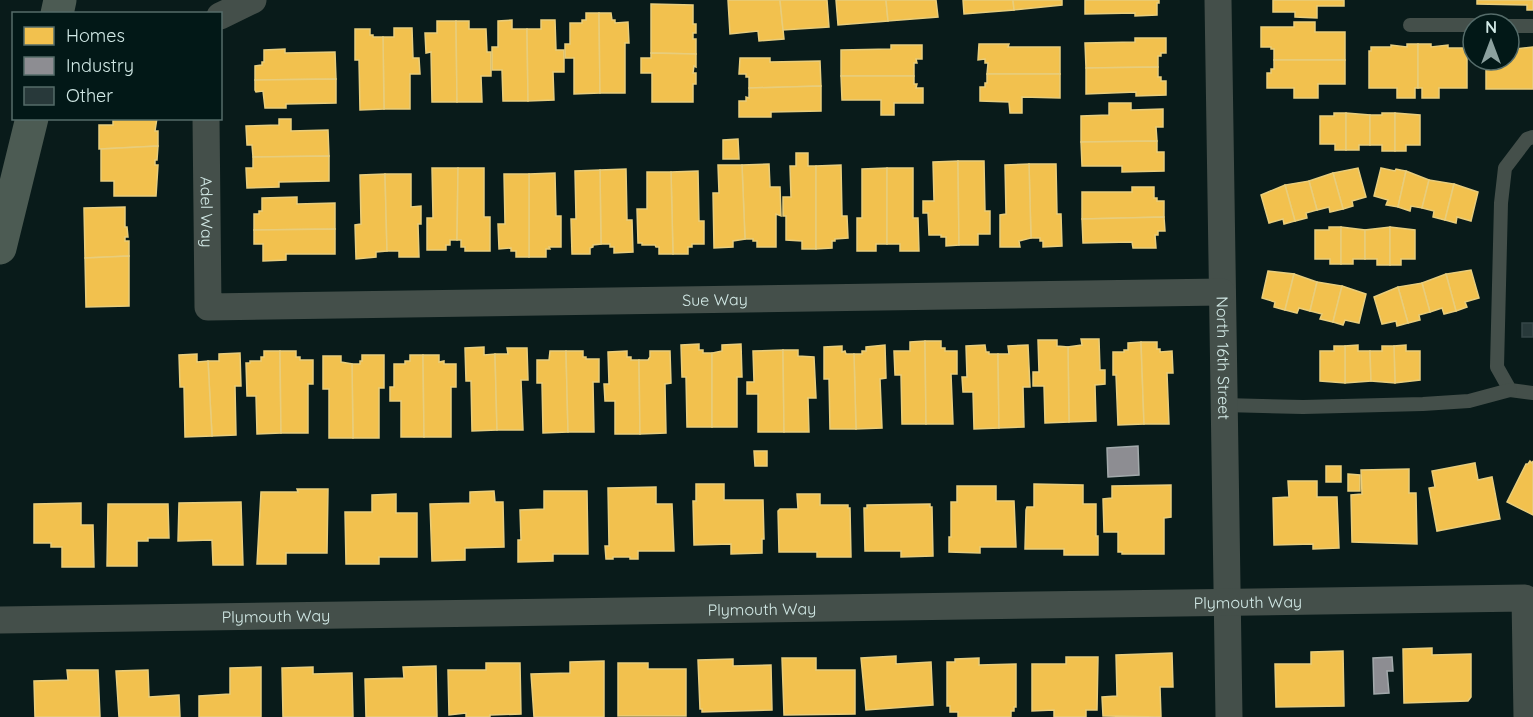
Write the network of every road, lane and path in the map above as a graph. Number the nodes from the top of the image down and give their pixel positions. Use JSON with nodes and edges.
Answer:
{"nodes":[{"id":1,"x":253,"y":0,"type":"edge"},
{"id":2,"x":1218,"y":0,"type":"edge"},
{"id":3,"x":222,"y":15,"type":"edge"},
{"id":4,"x":1410,"y":25,"type":"dead end"},
{"id":5,"x":1461,"y":25,"type":"edge"},
{"id":6,"x":32,"y":120,"type":"edge"},
{"id":7,"x":206,"y":120,"type":"edge"},
{"id":8,"x":1533,"y":137,"type":"edge"},
{"id":9,"x":0,"y":248,"type":"edge"},
{"id":10,"x":1222,"y":292,"type":"junction"},
{"id":11,"x":208,"y":307,"type":"joint"},
{"id":12,"x":1510,"y":390,"type":"junction"},
{"id":13,"x":1533,"y":393,"type":"edge"},
{"id":14,"x":1224,"y":405,"type":"junction"},
{"id":15,"x":1227,"y":602,"type":"junction"},
{"id":16,"x":0,"y":620,"type":"edge"},
{"id":17,"x":1229,"y":717,"type":"edge"},
{"id":18,"x":1527,"y":717,"type":"edge"}],
"edges":[{"from":1,"to":3,"type":"street"},
{"from":2,"to":10,"type":"street","name":"North 16th Street"},
{"from":4,"to":5,"type":"lane"},
{"from":6,"to":9,"type":"street"},
{"from":7,"to":11,"type":"street","name":"Adel Way"},
{"from":8,"to":12,"type":"lane"},
{"from":10,"to":11,"type":"street","name":"Sue Way"},
{"from":10,"to":14,"type":"street","name":"North 16th Street"},
{"from":12,"to":13,"type":"lane"},
{"from":12,"to":14,"type":"lane"},
{"from":14,"to":15,"type":"street","name":"North 16th Street"},
{"from":15,"to":16,"type":"street","name":"Plymouth Way"},
{"from":15,"to":17,"type":"street","name":"North 16th Street"},
{"from":15,"to":18,"type":"street","name":"Plymouth Way"}]}
